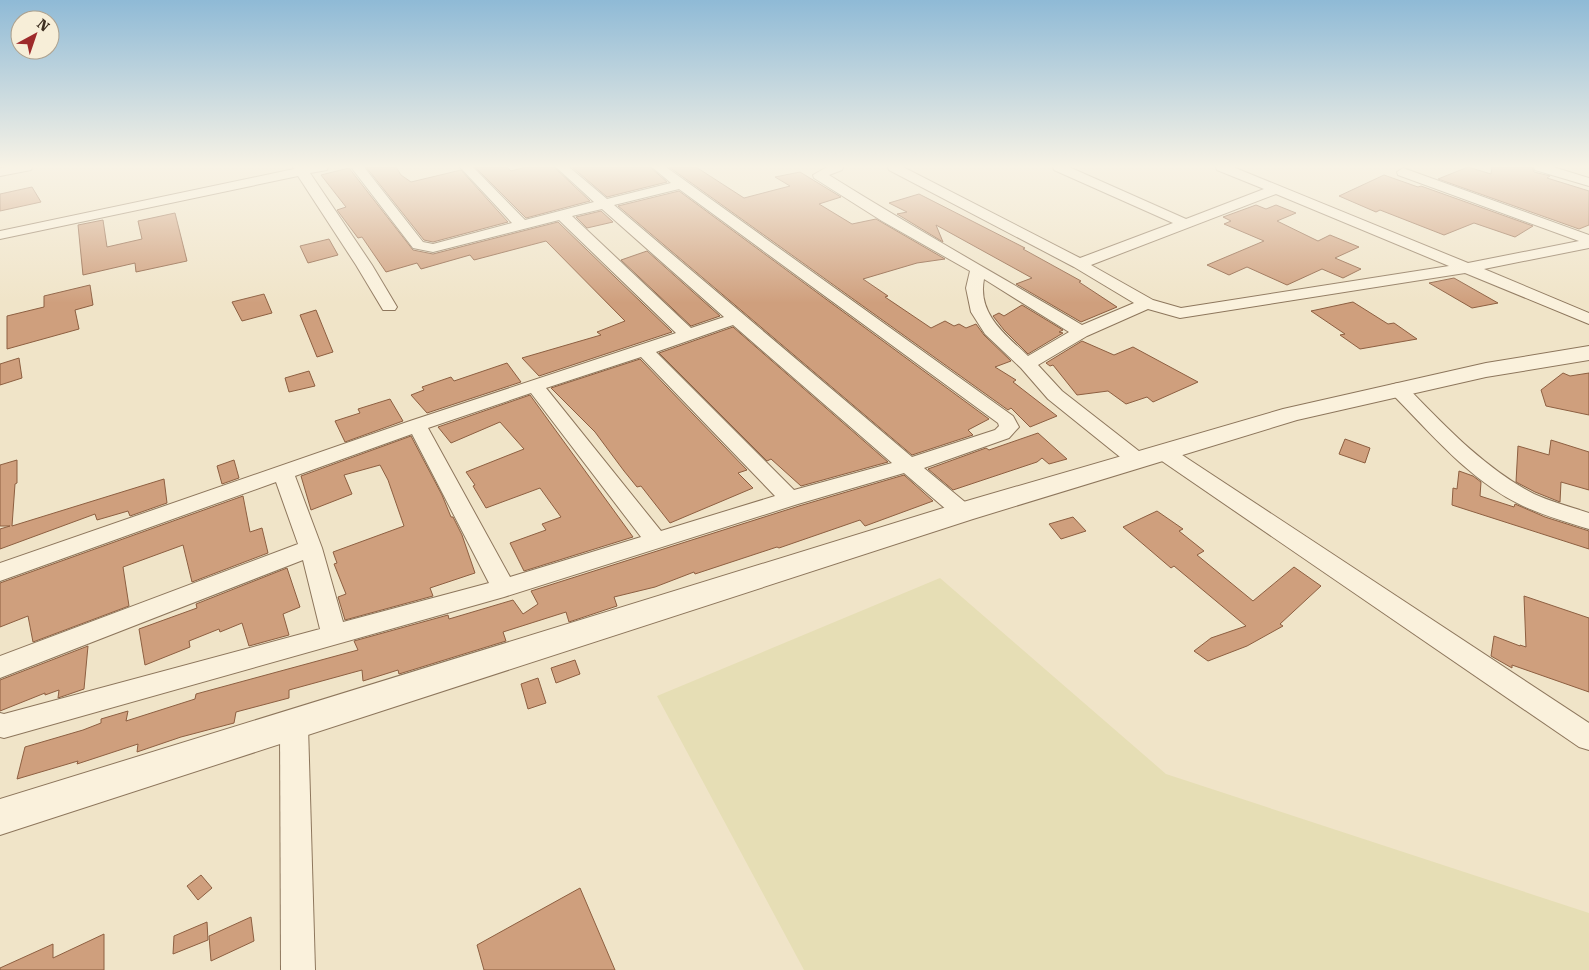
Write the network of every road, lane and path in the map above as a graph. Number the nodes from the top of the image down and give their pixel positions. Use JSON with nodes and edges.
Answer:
{"nodes":[{"id":1,"x":104,"y":212,"type":"edge"},
{"id":2,"x":329,"y":212,"type":"edge"},
{"id":3,"x":392,"y":212,"type":"edge"},
{"id":4,"x":510,"y":212,"type":"edge"},
{"id":5,"x":572,"y":212,"type":"edge"},
{"id":6,"x":613,"y":212,"type":"edge"},
{"id":7,"x":720,"y":212,"type":"edge"},
{"id":8,"x":878,"y":212,"type":"edge"},
{"id":9,"x":980,"y":212,"type":"edge"},
{"id":10,"x":1160,"y":212,"type":"edge"},
{"id":11,"x":1213,"y":212,"type":"edge"},
{"id":12,"x":1332,"y":212,"type":"edge"},
{"id":13,"x":1513,"y":212,"type":"edge"},
{"id":14,"x":562,"y":215,"type":"junction"},
{"id":15,"x":1184,"y":223,"type":"junction"},
{"id":16,"x":522,"y":225,"type":"junction"},
{"id":17,"x":0,"y":235,"type":"edge"},
{"id":18,"x":1589,"y":240,"type":"edge"},
{"id":19,"x":1589,"y":244,"type":"edge"},
{"id":20,"x":1079,"y":264,"type":"junction"},
{"id":21,"x":1465,"y":268,"type":"junction"},
{"id":22,"x":978,"y":269,"type":"junction"},
{"id":23,"x":1147,"y":303,"type":"junction"},
{"id":24,"x":389,"y":307,"type":"dead end"},
{"id":25,"x":736,"y":319,"type":"junction"},
{"id":26,"x":1589,"y":319,"type":"edge"},
{"id":27,"x":1081,"y":332,"type":"junction"},
{"id":28,"x":688,"y":335,"type":"junction"},
{"id":29,"x":644,"y":350,"type":"junction"},
{"id":30,"x":1589,"y":353,"type":"edge"},
{"id":31,"x":1026,"y":364,"type":"junction"},
{"id":32,"x":535,"y":386,"type":"junction"},
{"id":33,"x":1398,"y":389,"type":"junction"},
{"id":34,"x":417,"y":425,"type":"junction"},
{"id":35,"x":1150,"y":456,"type":"junction"},
{"id":36,"x":910,"y":465,"type":"junction"},
{"id":37,"x":283,"y":472,"type":"junction"},
{"id":38,"x":790,"y":499,"type":"junction"},
{"id":39,"x":962,"y":512,"type":"junction"},
{"id":40,"x":1589,"y":521,"type":"edge"},
{"id":41,"x":656,"y":540,"type":"junction"},
{"id":42,"x":311,"y":548,"type":"junction"},
{"id":43,"x":0,"y":572,"type":"edge"},
{"id":44,"x":504,"y":588,"type":"junction"},
{"id":45,"x":334,"y":635,"type":"junction"},
{"id":46,"x":0,"y":667,"type":"edge"},
{"id":47,"x":0,"y":725,"type":"edge"},
{"id":48,"x":294,"y":726,"type":"junction"},
{"id":49,"x":1589,"y":738,"type":"edge"},
{"id":50,"x":0,"y":818,"type":"edge"},
{"id":51,"x":298,"y":970,"type":"edge"}],
"edges":[{"from":1,"to":17,"type":"street"},
{"from":2,"to":24,"type":"street"},
{"from":3,"to":16,"type":"street"},
{"from":4,"to":16,"type":"street"},
{"from":5,"to":14,"type":"street"},
{"from":6,"to":25,"type":"street"},
{"from":7,"to":36,"type":"street"},
{"from":8,"to":22,"type":"street"},
{"from":9,"to":20,"type":"street"},
{"from":10,"to":15,"type":"street"},
{"from":11,"to":15,"type":"street"},
{"from":12,"to":21,"type":"street"},
{"from":13,"to":18,"type":"street"},
{"from":14,"to":16,"type":"street"},
{"from":14,"to":28,"type":"street"},
{"from":15,"to":20,"type":"street"},
{"from":19,"to":21,"type":"street"},
{"from":20,"to":23,"type":"street"},
{"from":21,"to":23,"type":"street"},
{"from":21,"to":26,"type":"street"},
{"from":22,"to":27,"type":"street"},
{"from":22,"to":31,"type":"street"},
{"from":23,"to":27,"type":"street"},
{"from":25,"to":28,"type":"street"},
{"from":25,"to":36,"type":"street"},
{"from":27,"to":31,"type":"street"},
{"from":28,"to":29,"type":"street"},
{"from":29,"to":32,"type":"street"},
{"from":29,"to":38,"type":"street"},
{"from":30,"to":33,"type":"street"},
{"from":31,"to":35,"type":"street"},
{"from":32,"to":34,"type":"street"},
{"from":32,"to":41,"type":"street"},
{"from":33,"to":35,"type":"street"},
{"from":33,"to":40,"type":"street"},
{"from":34,"to":37,"type":"street"},
{"from":34,"to":44,"type":"street"},
{"from":35,"to":39,"type":"street"},
{"from":35,"to":49,"type":"street"},
{"from":36,"to":38,"type":"street"},
{"from":36,"to":39,"type":"street"},
{"from":37,"to":42,"type":"street"},
{"from":37,"to":43,"type":"street"},
{"from":38,"to":41,"type":"street"},
{"from":39,"to":48,"type":"street"},
{"from":41,"to":44,"type":"street"},
{"from":42,"to":45,"type":"street"},
{"from":42,"to":46,"type":"street"},
{"from":44,"to":45,"type":"street"},
{"from":45,"to":47,"type":"street"},
{"from":48,"to":50,"type":"street"},
{"from":48,"to":51,"type":"street"}]}
